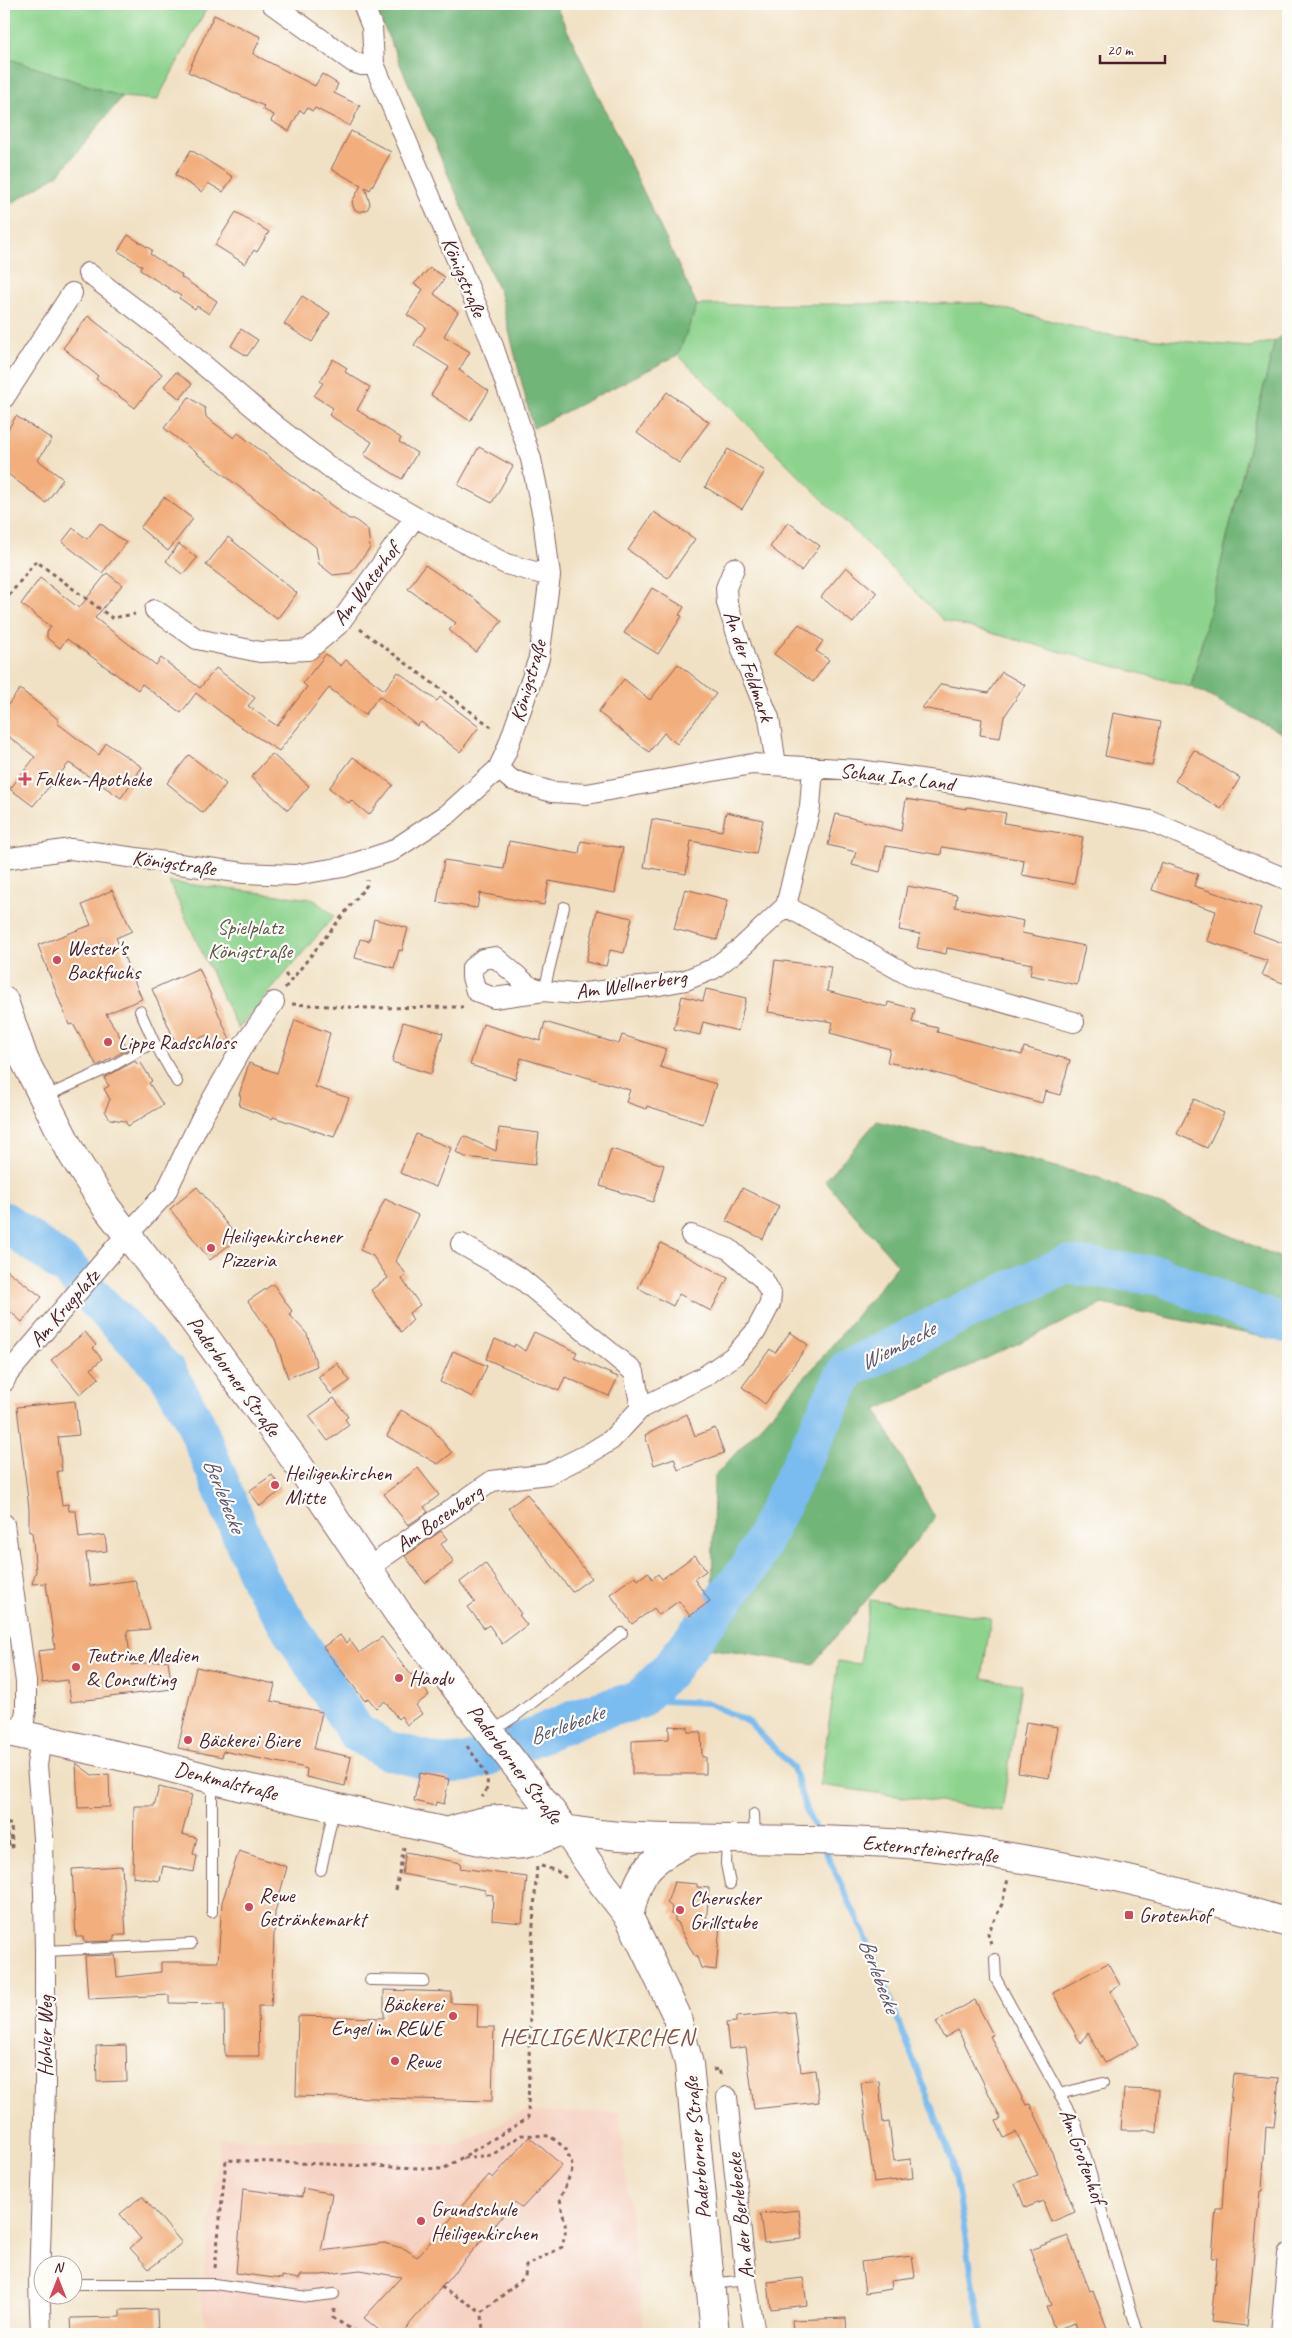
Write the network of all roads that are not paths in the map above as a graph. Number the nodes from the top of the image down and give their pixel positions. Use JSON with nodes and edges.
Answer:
{"nodes":[{"id":1,"x":272,"y":4,"type":"edge"},
{"id":2,"x":363,"y":4,"type":"edge"},
{"id":3,"x":374,"y":64,"type":"junction"},
{"id":4,"x":88,"y":273,"type":"dead end"},
{"id":5,"x":72,"y":292,"type":"dead end"},
{"id":6,"x":4,"y":398,"type":"edge"},
{"id":7,"x":415,"y":517,"type":"junction"},
{"id":8,"x":734,"y":568,"type":"dead end"},
{"id":9,"x":550,"y":576,"type":"junction"},
{"id":10,"x":155,"y":610,"type":"road end"},
{"id":11,"x":776,"y":765,"type":"junction"},
{"id":12,"x":813,"y":767,"type":"junction"},
{"id":13,"x":498,"y":769,"type":"junction"},
{"id":14,"x":4,"y":859,"type":"edge"},
{"id":15,"x":1288,"y":880,"type":"edge"},
{"id":16,"x":786,"y":906,"type":"junction"},
{"id":17,"x":564,"y":907,"type":"dead end"},
{"id":18,"x":544,"y":991,"type":"junction"},
{"id":19,"x":4,"y":1002,"type":"edge"},
{"id":20,"x":274,"y":1002,"type":"road end"},
{"id":21,"x":140,"y":1011,"type":"dead end"},
{"id":22,"x":1074,"y":1022,"type":"dead end"},
{"id":23,"x":154,"y":1042,"type":"junction"},
{"id":24,"x":176,"y":1082,"type":"dead end"},
{"id":25,"x":43,"y":1097,"type":"junction"},
{"id":26,"x":691,"y":1235,"type":"dead end"},
{"id":27,"x":127,"y":1236,"type":"junction"},
{"id":28,"x":461,"y":1244,"type":"dead end"},
{"id":29,"x":4,"y":1382,"type":"edge"},
{"id":30,"x":641,"y":1408,"type":"junction"},
{"id":31,"x":4,"y":1524,"type":"edge"},
{"id":32,"x":368,"y":1568,"type":"junction"},
{"id":33,"x":622,"y":1633,"type":"dead end"},
{"id":34,"x":491,"y":1732,"type":"junction"},
{"id":35,"x":22,"y":1735,"type":"edge"},
{"id":36,"x":216,"y":1779,"type":"junction"},
{"id":37,"x":334,"y":1808,"type":"junction"},
{"id":38,"x":565,"y":1829,"type":"junction"},
{"id":39,"x":695,"y":1838,"type":"junction"},
{"id":40,"x":727,"y":1839,"type":"junction"},
{"id":41,"x":321,"y":1870,"type":"dead end"},
{"id":42,"x":730,"y":1884,"type":"dead end"},
{"id":43,"x":212,"y":1912,"type":"dead end"},
{"id":44,"x":629,"y":1917,"type":"junction"},
{"id":45,"x":1288,"y":1923,"type":"edge"},
{"id":46,"x":191,"y":1944,"type":"dead end"},
{"id":47,"x":45,"y":1951,"type":"junction"},
{"id":48,"x":995,"y":1959,"type":"road end"},
{"id":49,"x":370,"y":1980,"type":"dead end"},
{"id":50,"x":424,"y":1981,"type":"dead end"},
{"id":51,"x":1103,"y":2083,"type":"dead end"},
{"id":52,"x":1059,"y":2094,"type":"junction"},
{"id":53,"x":727,"y":2097,"type":"dead end"},
{"id":54,"x":1288,"y":2254,"type":"edge"},
{"id":55,"x":42,"y":2256,"type":"edge"},
{"id":56,"x":746,"y":2280,"type":"junction"},
{"id":57,"x":82,"y":2284,"type":"edge"},
{"id":58,"x":710,"y":2284,"type":"junction"},
{"id":59,"x":334,"y":2294,"type":"road end"},
{"id":60,"x":41,"y":2306,"type":"edge"},
{"id":61,"x":41,"y":2334,"type":"edge"},
{"id":62,"x":715,"y":2334,"type":"edge"},
{"id":63,"x":755,"y":2334,"type":"edge"},
{"id":64,"x":1140,"y":2334,"type":"edge"},
{"id":65,"x":1281,"y":2334,"type":"edge"}],
"edges":[{"from":1,"to":3,"type":"street"},
{"from":2,"to":3,"type":"street","name":"Königstraße"},
{"from":3,"to":9,"type":"street","name":"Königstraße"},
{"from":4,"to":7,"type":"street"},
{"from":5,"to":6,"type":"street"},
{"from":7,"to":9,"type":"street"},
{"from":7,"to":10,"type":"street","name":"Am Waterhof"},
{"from":8,"to":11,"type":"street","name":"An der Feldmark"},
{"from":9,"to":13,"type":"street","name":"Königstraße"},
{"from":11,"to":12,"type":"street","name":"Schau Ins Land"},
{"from":11,"to":13,"type":"street","name":"Schau Ins Land"},
{"from":12,"to":15,"type":"street","name":"Schau Ins Land"},
{"from":12,"to":16,"type":"street"},
{"from":13,"to":14,"type":"street","name":"Königstraße"},
{"from":16,"to":18,"type":"street","name":"Am Wellnerberg"},
{"from":16,"to":22,"type":"street"},
{"from":17,"to":18,"type":"lane"},
{"from":18,"to":18,"type":"street","name":"Am Wellnerberg"},
{"from":19,"to":25,"type":"main road","name":"Paderborner Straße"},
{"from":20,"to":27,"type":"street"},
{"from":21,"to":23,"type":"lane"},
{"from":23,"to":24,"type":"lane"},
{"from":23,"to":25,"type":"lane"},
{"from":25,"to":27,"type":"main road","name":"Paderborner Straße"},
{"from":26,"to":30,"type":"street","name":"Am Bosenberg"},
{"from":27,"to":29,"type":"street","name":"Am Krugplatz"},
{"from":27,"to":32,"type":"main road","name":"Paderborner Straße"},
{"from":28,"to":30,"type":"street"},
{"from":30,"to":32,"type":"street","name":"Am Bosenberg"},
{"from":31,"to":35,"type":"street"},
{"from":32,"to":34,"type":"main road","name":"Paderborner Straße"},
{"from":33,"to":34,"type":"lane"},
{"from":34,"to":38,"type":"main road","name":"Paderborner Straße"},
{"from":35,"to":36,"type":"main road","name":"Denkmalstraße"},
{"from":35,"to":47,"type":"street","name":"Hohler Weg"},
{"from":36,"to":37,"type":"main road","name":"Denkmalstraße"},
{"from":36,"to":43,"type":"lane"},
{"from":37,"to":38,"type":"main road","name":"Denkmalstraße"},
{"from":37,"to":41,"type":"lane"},
{"from":38,"to":39,"type":"main road","name":"Externsteinestraße"},
{"from":38,"to":44,"type":"main road","name":"Paderborner Straße"},
{"from":39,"to":40,"type":"main road","name":"Externsteinestraße"},
{"from":39,"to":44,"type":"main road"},
{"from":40,"to":42,"type":"lane"},
{"from":40,"to":45,"type":"main road","name":"Externsteinestraße"},
{"from":44,"to":58,"type":"main road","name":"Paderborner Straße"},
{"from":46,"to":47,"type":"lane"},
{"from":47,"to":55,"type":"street","name":"Hohler Weg"},
{"from":48,"to":52,"type":"lane","name":"Am Grotenhof"},
{"from":49,"to":50,"type":"lane"},
{"from":51,"to":52,"type":"lane"},
{"from":52,"to":64,"type":"lane","name":"Am Grotenhof"},
{"from":53,"to":56,"type":"street","name":"An der Berlebecke"},
{"from":54,"to":65,"type":"street"},
{"from":56,"to":58,"type":"lane"},
{"from":56,"to":63,"type":"street","name":"An der Berlebecke"},
{"from":57,"to":59,"type":"lane"},
{"from":58,"to":62,"type":"main road","name":"Paderborner Straße"},
{"from":60,"to":61,"type":"street","name":"Hohler Weg"}]}
